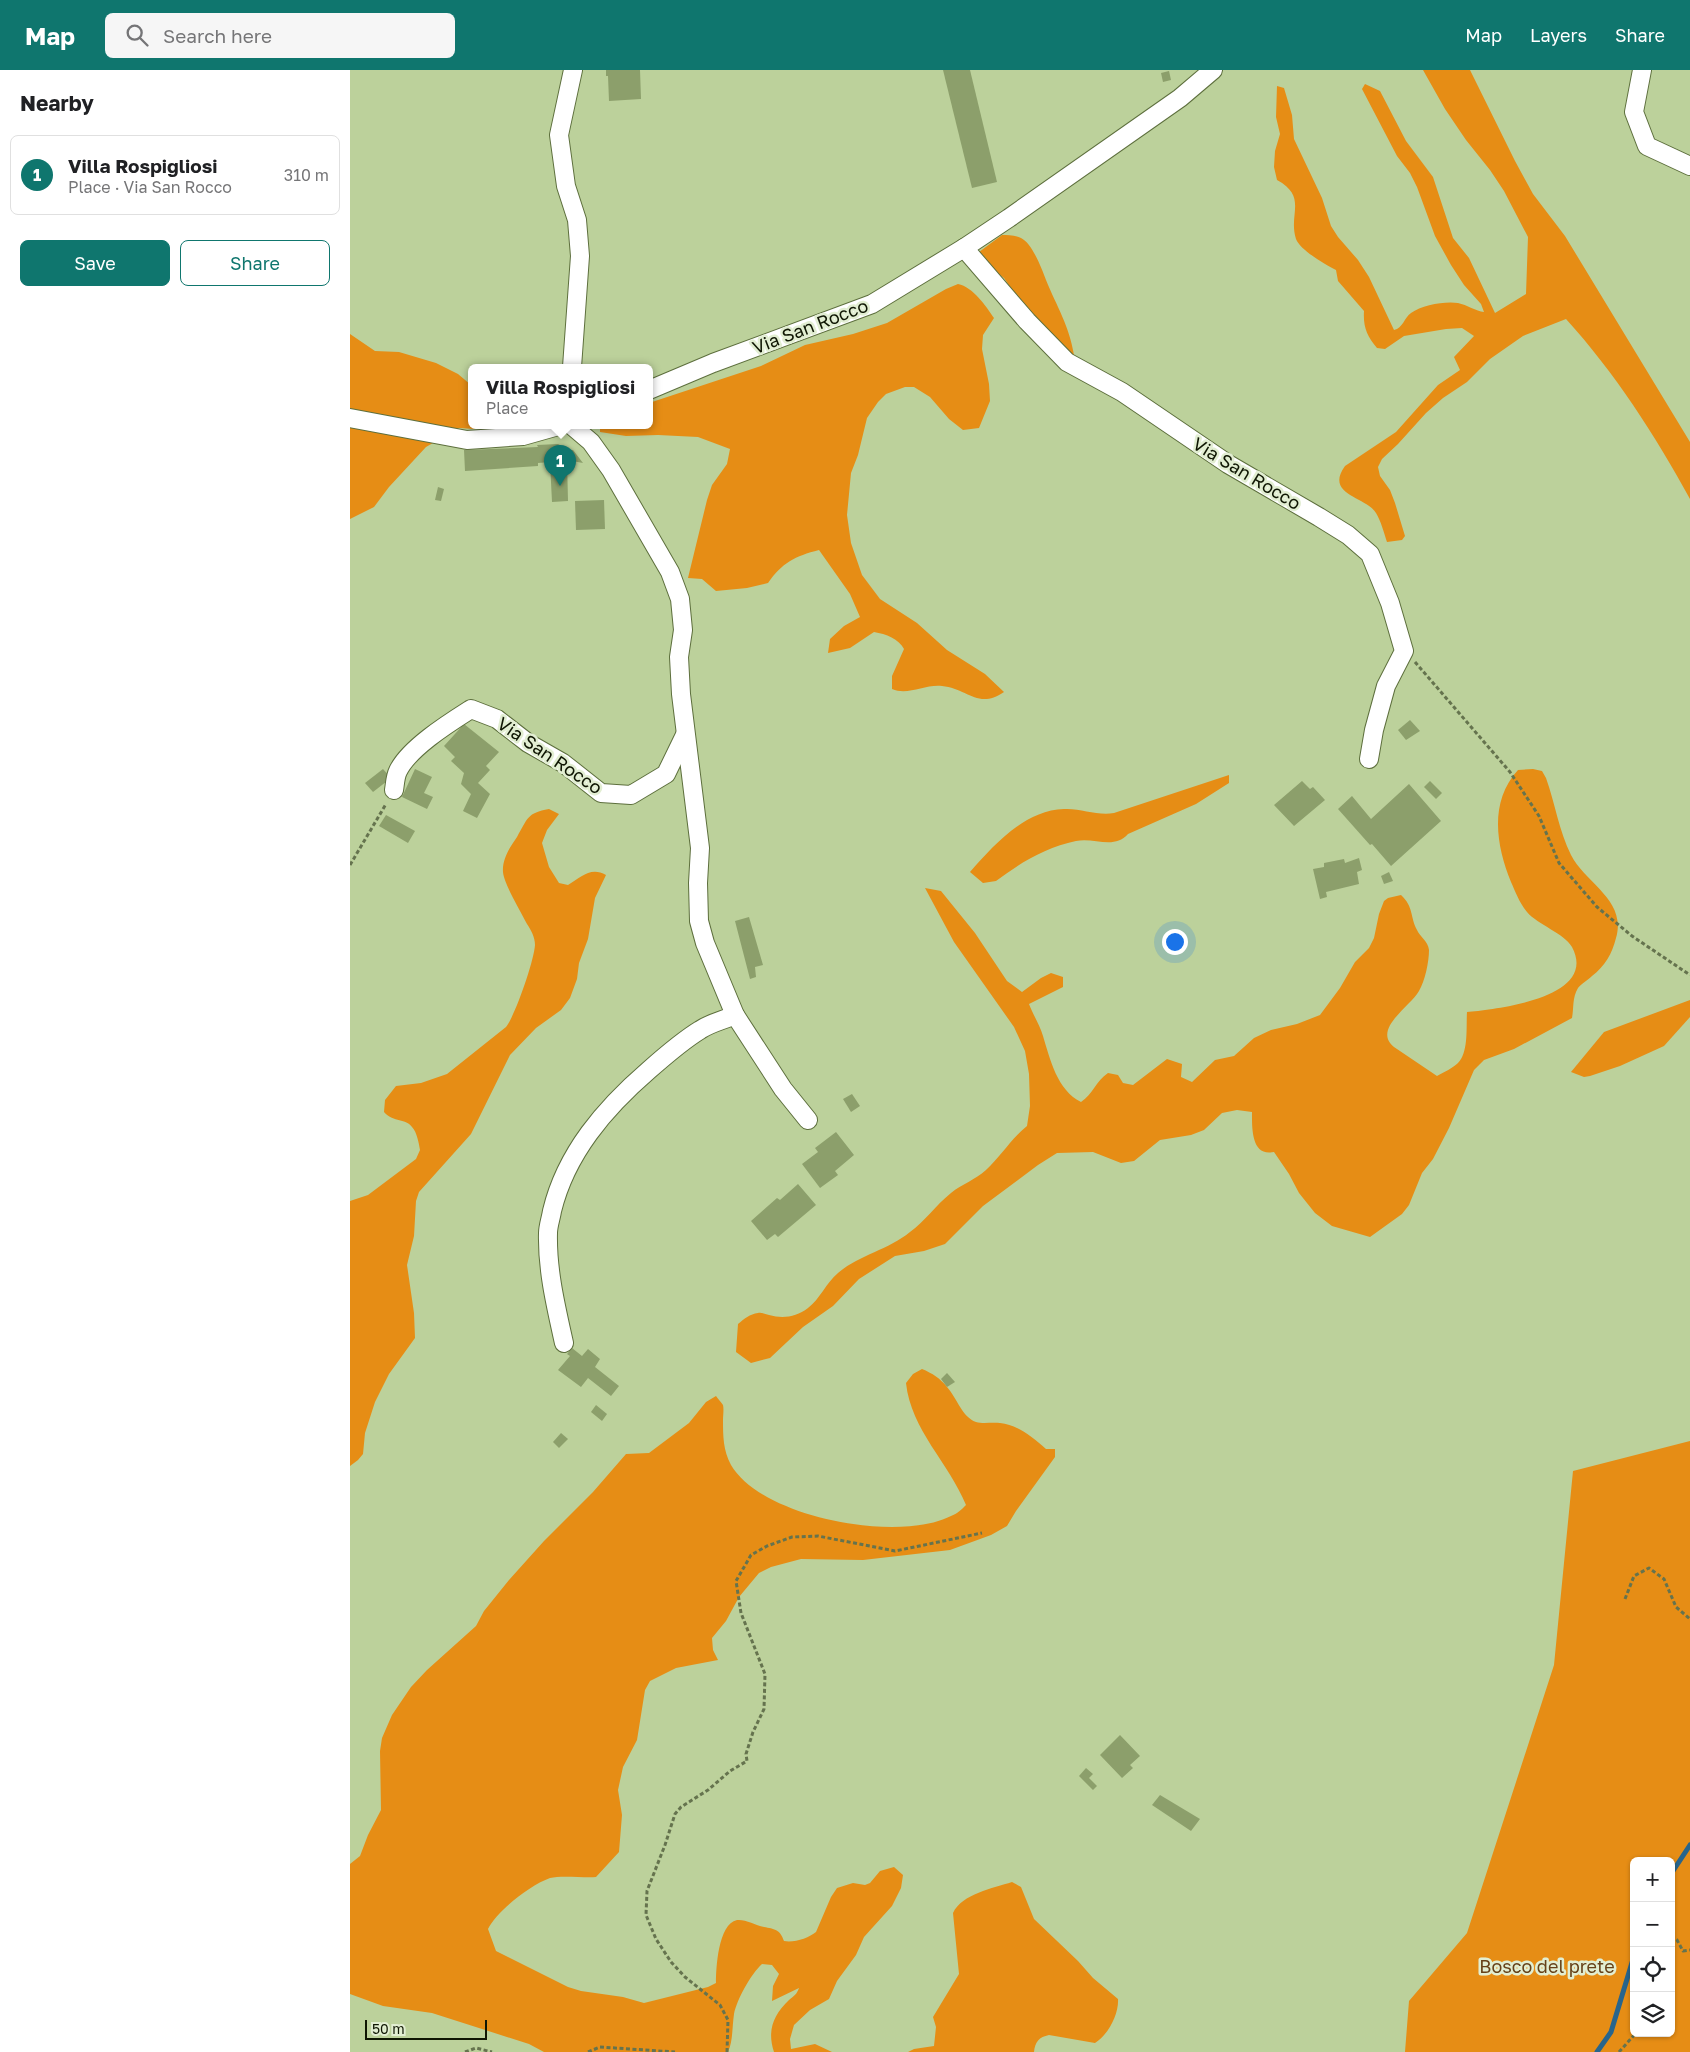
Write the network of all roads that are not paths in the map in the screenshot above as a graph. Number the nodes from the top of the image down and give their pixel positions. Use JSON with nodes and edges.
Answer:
{"nodes":[{"id":1,"x":573,"y":70,"type":"edge"},
{"id":2,"x":1213,"y":70,"type":"edge"},
{"id":3,"x":1642,"y":70,"type":"edge"},
{"id":4,"x":1690,"y":166,"type":"edge"},
{"id":5,"x":964,"y":248,"type":"junction"},
{"id":6,"x":572,"y":364,"type":"edge"},
{"id":7,"x":653,"y":388,"type":"edge"},
{"id":8,"x":350,"y":418,"type":"edge"},
{"id":9,"x":548,"y":429,"type":"edge"},
{"id":10,"x":576,"y":429,"type":"edge"},
{"id":11,"x":686,"y":735,"type":"junction"},
{"id":12,"x":1369,"y":759,"type":"dead end"},
{"id":13,"x":394,"y":790,"type":"road end"},
{"id":14,"x":735,"y":1015,"type":"junction"},
{"id":15,"x":808,"y":1120,"type":"dead end"},
{"id":16,"x":564,"y":1342,"type":"dead end"}],
"edges":[{"from":1,"to":6,"type":"street"},
{"from":2,"to":5,"type":"street","name":"Via San Rocco"},
{"from":3,"to":4,"type":"street"},
{"from":5,"to":7,"type":"street","name":"Via San Rocco"},
{"from":5,"to":12,"type":"street","name":"Via San Rocco"},
{"from":8,"to":9,"type":"street"},
{"from":10,"to":11,"type":"street"},
{"from":11,"to":13,"type":"street","name":"Via San Rocco"},
{"from":11,"to":14,"type":"street"},
{"from":14,"to":15,"type":"street"},
{"from":14,"to":16,"type":"street"}]}
